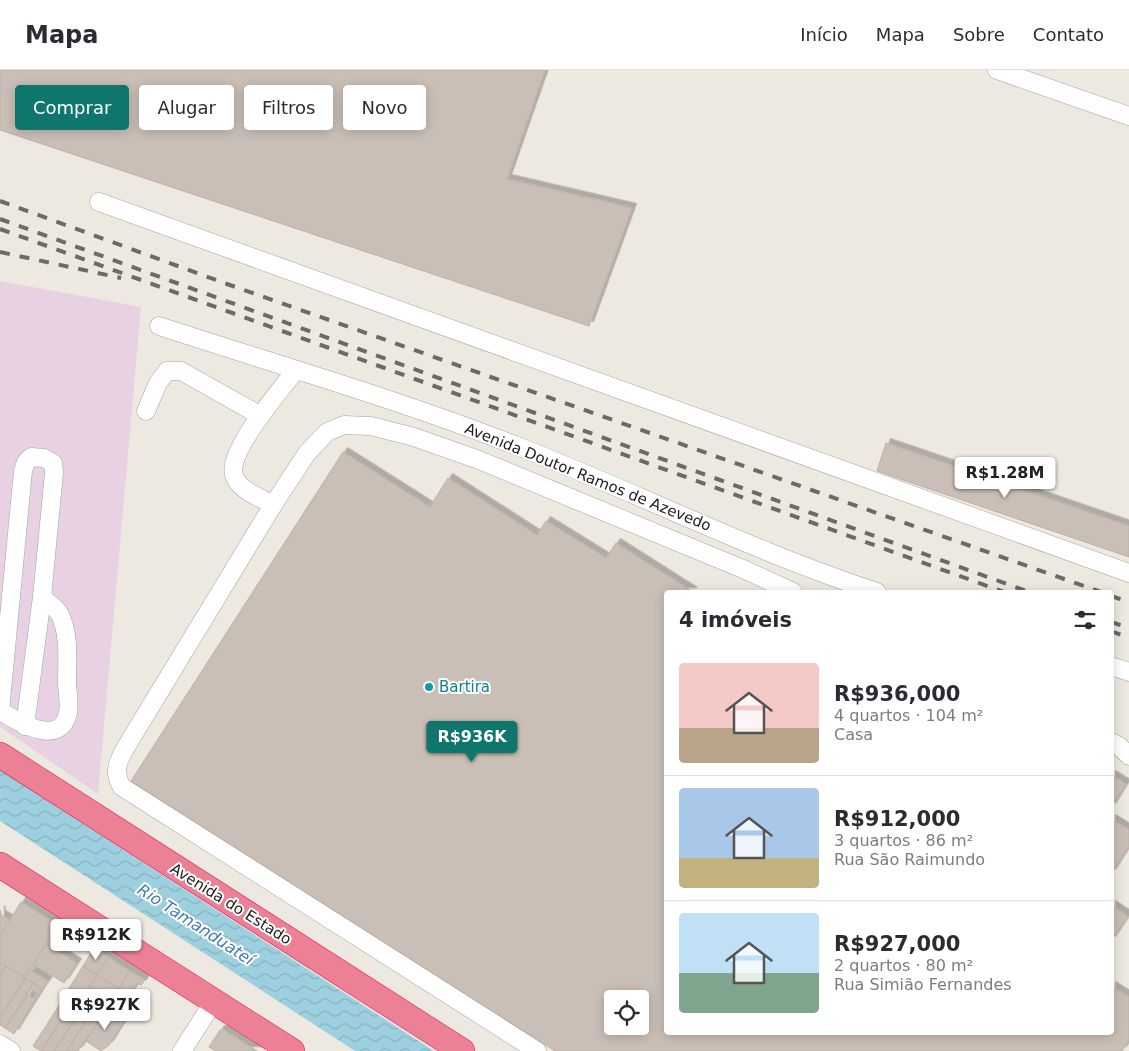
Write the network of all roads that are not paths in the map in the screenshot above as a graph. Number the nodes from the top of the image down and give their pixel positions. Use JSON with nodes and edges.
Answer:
{"nodes":[{"id":1,"x":997,"y":70,"type":"edge"},
{"id":2,"x":1129,"y":116,"type":"edge"},
{"id":3,"x":99,"y":202,"type":"dead end"},
{"id":4,"x":159,"y":326,"type":"dead end"},
{"id":5,"x":295,"y":371,"type":"junction"},
{"id":6,"x":146,"y":411,"type":"dead end"},
{"id":7,"x":261,"y":416,"type":"junction"},
{"id":8,"x":273,"y":505,"type":"junction"},
{"id":9,"x":1129,"y":573,"type":"edge"},
{"id":10,"x":789,"y":590,"type":"edge"},
{"id":11,"x":871,"y":590,"type":"edge"},
{"id":12,"x":42,"y":597,"type":"junction"},
{"id":13,"x":1114,"y":667,"type":"edge"},
{"id":14,"x":1129,"y":672,"type":"edge"},
{"id":15,"x":0,"y":711,"type":"edge"},
{"id":16,"x":25,"y":726,"type":"junction"},
{"id":17,"x":1114,"y":744,"type":"edge"},
{"id":18,"x":0,"y":755,"type":"edge"},
{"id":19,"x":1129,"y":756,"type":"edge"},
{"id":20,"x":0,"y":865,"type":"edge"},
{"id":21,"x":214,"y":1001,"type":"junction"},
{"id":22,"x":0,"y":1044,"type":"edge"},
{"id":23,"x":11,"y":1051,"type":"edge"},
{"id":24,"x":182,"y":1051,"type":"edge"},
{"id":25,"x":292,"y":1051,"type":"edge"},
{"id":26,"x":462,"y":1051,"type":"edge"},
{"id":27,"x":537,"y":1051,"type":"edge"}],
"edges":[{"from":1,"to":2,"type":"street"},
{"from":3,"to":9,"type":"street"},
{"from":4,"to":5,"type":"street","name":"Avenida Doutor Ramos de Azevedo"},
{"from":5,"to":7,"type":"street"},
{"from":5,"to":11,"type":"street","name":"Avenida Doutor Ramos de Azevedo"},
{"from":6,"to":7,"type":"street"},
{"from":7,"to":8,"type":"street"},
{"from":8,"to":10,"type":"street"},
{"from":8,"to":27,"type":"street"},
{"from":12,"to":15,"type":"street"},
{"from":12,"to":16,"type":"street"},
{"from":12,"to":16,"type":"street"},
{"from":13,"to":14,"type":"street"},
{"from":15,"to":16,"type":"street"},
{"from":17,"to":19,"type":"street"},
{"from":18,"to":26,"type":"highway","name":"Avenida do Estado"},
{"from":20,"to":21,"type":"highway"},
{"from":21,"to":24,"type":"street"},
{"from":21,"to":25,"type":"highway"},
{"from":22,"to":23,"type":"street"}]}
